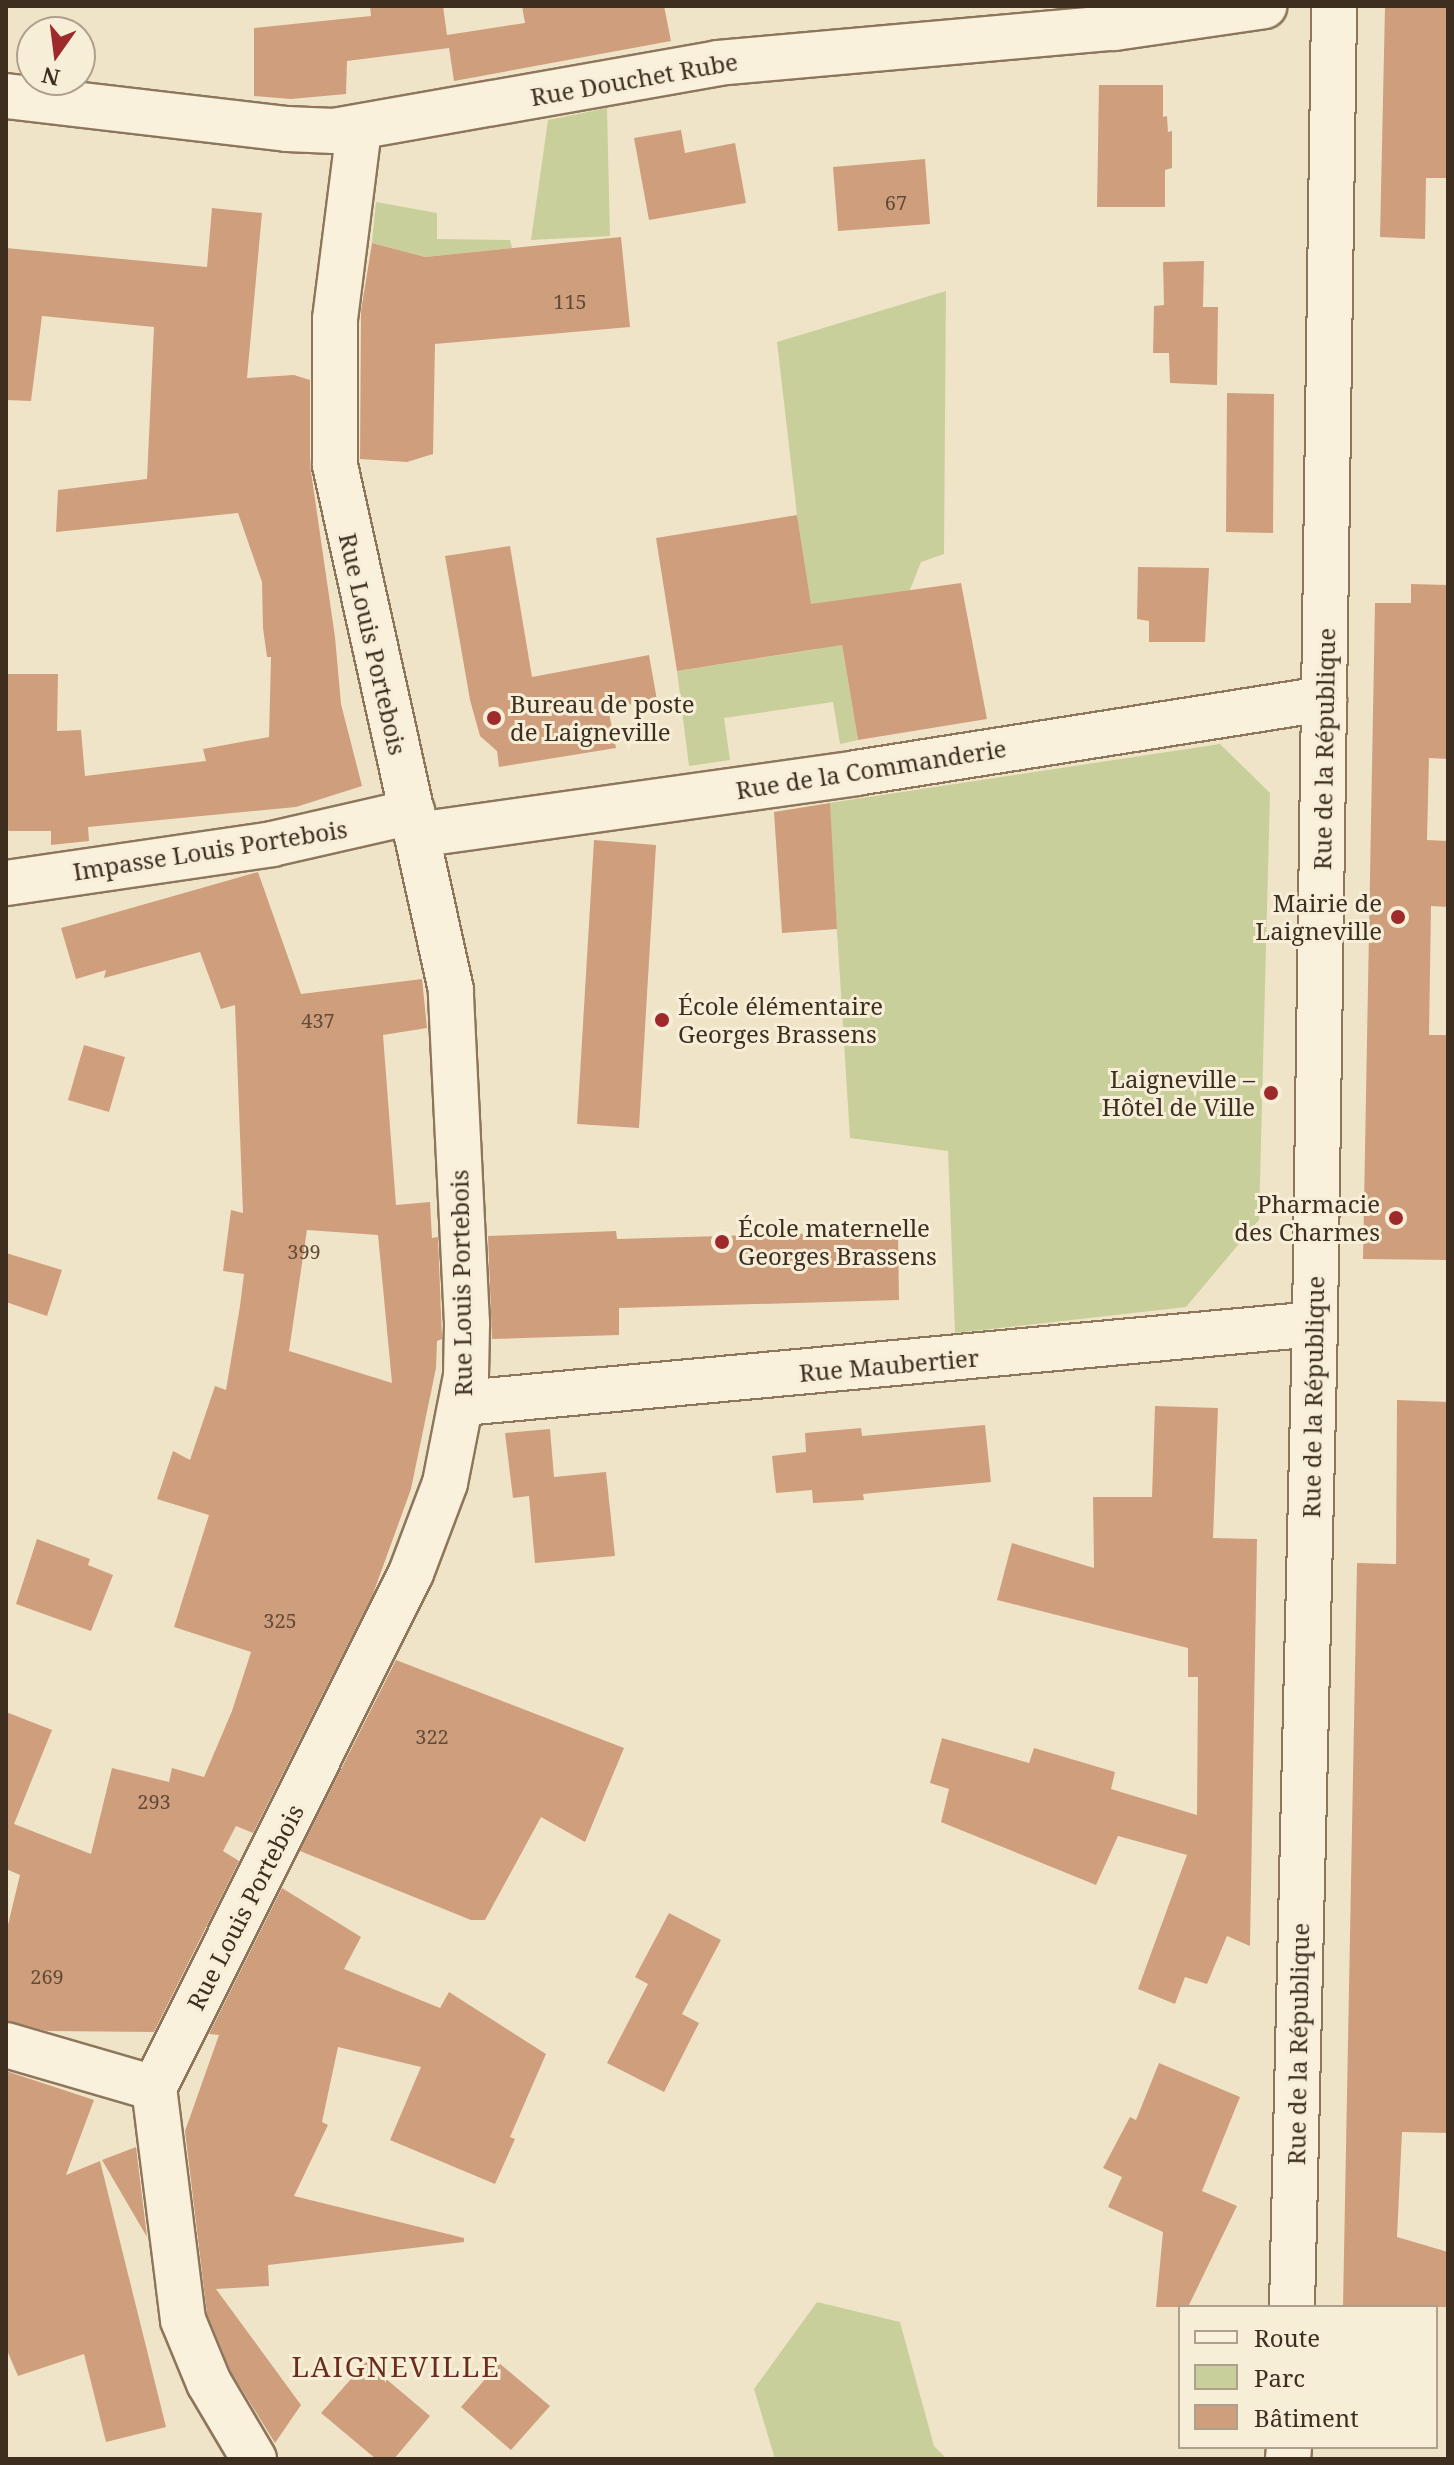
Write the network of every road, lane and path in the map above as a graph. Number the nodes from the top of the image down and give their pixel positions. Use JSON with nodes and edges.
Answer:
{"nodes":[{"id":1,"x":1264,"y":6,"type":"edge"},
{"id":2,"x":1334,"y":6,"type":"edge"},
{"id":3,"x":6,"y":96,"type":"edge"},
{"id":4,"x":359,"y":128,"type":"junction"},
{"id":5,"x":1324,"y":699,"type":"junction"},
{"id":6,"x":415,"y":823,"type":"junction"},
{"id":7,"x":6,"y":883,"type":"edge"},
{"id":8,"x":1315,"y":1324,"type":"junction"},
{"id":9,"x":463,"y":1403,"type":"junction"},
{"id":10,"x":6,"y":2045,"type":"edge"},
{"id":11,"x":154,"y":2088,"type":"junction"},
{"id":12,"x":1292,"y":2305,"type":"edge"},
{"id":13,"x":254,"y":2459,"type":"edge"}],
"edges":[{"from":1,"to":4,"type":"street","name":"Rue Douchet Rube"},
{"from":2,"to":5,"type":"street","name":"Rue de la République"},
{"from":3,"to":4,"type":"street","name":"Rue Douchet Rube"},
{"from":4,"to":6,"type":"street","name":"Rue Louis Portebois"},
{"from":5,"to":6,"type":"street","name":"Rue de la Commanderie"},
{"from":5,"to":8,"type":"street","name":"Rue de la République"},
{"from":6,"to":7,"type":"street","name":"Impasse Louis Portebois"},
{"from":6,"to":9,"type":"street","name":"Rue Louis Portebois"},
{"from":8,"to":9,"type":"street","name":"Rue Maubertier"},
{"from":8,"to":12,"type":"street","name":"Rue de la République"},
{"from":9,"to":11,"type":"street","name":"Rue Louis Portebois"},
{"from":10,"to":11,"type":"street"},
{"from":11,"to":13,"type":"street"}]}
